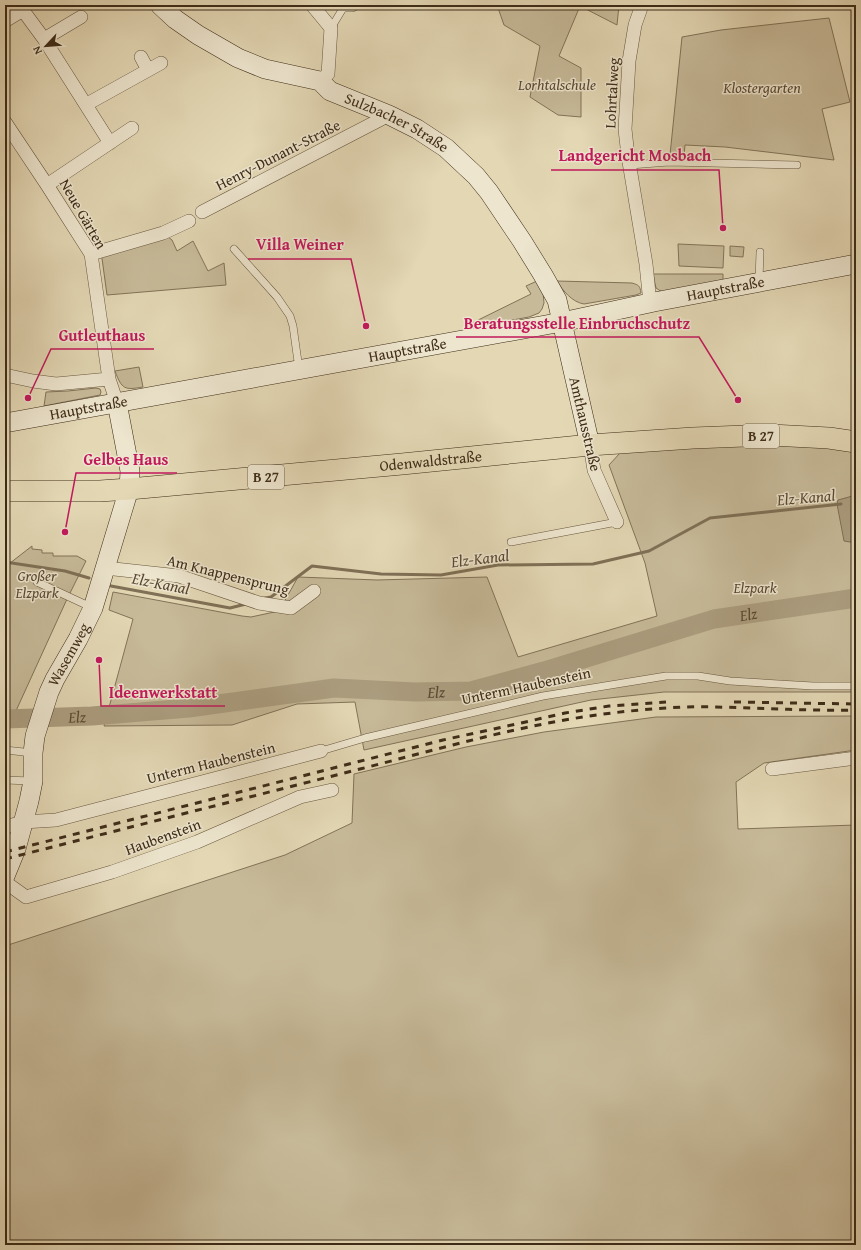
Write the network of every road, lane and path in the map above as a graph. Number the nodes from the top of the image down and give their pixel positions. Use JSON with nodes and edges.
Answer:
{"nodes":[{"id":1,"x":160,"y":5,"type":"edge"},
{"id":2,"x":312,"y":5,"type":"edge"},
{"id":3,"x":345,"y":5,"type":"edge"},
{"id":4,"x":352,"y":5,"type":"edge"},
{"id":5,"x":642,"y":5,"type":"edge"},
{"id":6,"x":21,"y":8,"type":"edge"},
{"id":7,"x":81,"y":17,"type":"dead end"},
{"id":8,"x":5,"y":21,"type":"edge"},
{"id":9,"x":331,"y":28,"type":"junction"},
{"id":10,"x":44,"y":39,"type":"junction"},
{"id":11,"x":141,"y":57,"type":"dead end"},
{"id":12,"x":161,"y":63,"type":"dead end"},
{"id":13,"x":148,"y":70,"type":"junction"},
{"id":14,"x":320,"y":81,"type":"junction"},
{"id":15,"x":87,"y":104,"type":"junction"},
{"id":16,"x":389,"y":115,"type":"junction"},
{"id":17,"x":5,"y":122,"type":"edge"},
{"id":18,"x":132,"y":128,"type":"dead end"},
{"id":19,"x":110,"y":143,"type":"junction"},
{"id":20,"x":630,"y":165,"type":"junction"},
{"id":21,"x":797,"y":165,"type":"dead end"},
{"id":22,"x":47,"y":184,"type":"junction"},
{"id":23,"x":202,"y":212,"type":"dead end"},
{"id":24,"x":189,"y":221,"type":"dead end"},
{"id":25,"x":234,"y":249,"type":"dead end"},
{"id":26,"x":760,"y":252,"type":"dead end"},
{"id":27,"x":91,"y":254,"type":"junction"},
{"id":28,"x":856,"y":264,"type":"edge"},
{"id":29,"x":759,"y":283,"type":"junction"},
{"id":30,"x":650,"y":303,"type":"junction"},
{"id":31,"x":562,"y":322,"type":"junction"},
{"id":32,"x":299,"y":369,"type":"junction"},
{"id":33,"x":5,"y":375,"type":"edge"},
{"id":34,"x":109,"y":379,"type":"junction"},
{"id":35,"x":117,"y":403,"type":"junction"},
{"id":36,"x":5,"y":423,"type":"edge"},
{"id":37,"x":856,"y":442,"type":"edge"},
{"id":38,"x":590,"y":445,"type":"junction"},
{"id":39,"x":129,"y":489,"type":"junction"},
{"id":40,"x":5,"y":491,"type":"edge"},
{"id":41,"x":616,"y":522,"type":"joint"},
{"id":42,"x":511,"y":542,"type":"dead end"},
{"id":43,"x":105,"y":568,"type":"junction"},
{"id":44,"x":37,"y":582,"type":"dead end"},
{"id":45,"x":314,"y":591,"type":"dead end"},
{"id":46,"x":93,"y":608,"type":"junction"},
{"id":47,"x":856,"y":686,"type":"edge"},
{"id":48,"x":34,"y":745,"type":"junction"},
{"id":49,"x":5,"y":750,"type":"edge"},
{"id":50,"x":321,"y":751,"type":"joint"},
{"id":51,"x":856,"y":758,"type":"edge"},
{"id":52,"x":772,"y":769,"type":"dead end"},
{"id":53,"x":5,"y":780,"type":"edge"},
{"id":54,"x":33,"y":781,"type":"junction"},
{"id":55,"x":332,"y":790,"type":"dead end"},
{"id":56,"x":23,"y":822,"type":"junction"},
{"id":57,"x":5,"y":827,"type":"edge"},
{"id":58,"x":5,"y":876,"type":"edge"},
{"id":59,"x":5,"y":882,"type":"edge"}],
"edges":[{"from":1,"to":14,"type":"street","name":"Sulzbacher Straße"},
{"from":2,"to":9,"type":"street"},
{"from":3,"to":4,"type":"street"},
{"from":3,"to":9,"type":"lane"},
{"from":5,"to":20,"type":"street","name":"Lohrtalweg"},
{"from":6,"to":8,"type":"street"},
{"from":6,"to":10,"type":"street"},
{"from":7,"to":10,"type":"street"},
{"from":9,"to":14,"type":"street"},
{"from":10,"to":15,"type":"street"},
{"from":11,"to":13,"type":"street"},
{"from":12,"to":13,"type":"street"},
{"from":13,"to":15,"type":"street"},
{"from":14,"to":16,"type":"street","name":"Sulzbacher Straße"},
{"from":15,"to":19,"type":"street"},
{"from":16,"to":23,"type":"street","name":"Henry-Dunant-Straße"},
{"from":16,"to":31,"type":"street","name":"Sulzbacher Straße"},
{"from":17,"to":22,"type":"street","name":"Neue Gärten"},
{"from":18,"to":19,"type":"street"},
{"from":19,"to":22,"type":"street"},
{"from":20,"to":21,"type":"lane"},
{"from":20,"to":30,"type":"street","name":"Lohrtalweg"},
{"from":22,"to":27,"type":"street","name":"Neue Gärten"},
{"from":24,"to":27,"type":"street"},
{"from":25,"to":32,"type":"lane"},
{"from":26,"to":29,"type":"lane"},
{"from":27,"to":34,"type":"street","name":"Neue Gärten"},
{"from":28,"to":29,"type":"street","name":"Hauptstraße"},
{"from":29,"to":30,"type":"street","name":"Hauptstraße"},
{"from":30,"to":31,"type":"street","name":"Hauptstraße"},
{"from":31,"to":32,"type":"street","name":"Hauptstraße"},
{"from":31,"to":38,"type":"street","name":"Amthausstraße"},
{"from":32,"to":35,"type":"street","name":"Hauptstraße"},
{"from":33,"to":34,"type":"street"},
{"from":34,"to":35,"type":"street","name":"Neue Gärten"},
{"from":35,"to":36,"type":"street","name":"Hauptstraße"},
{"from":35,"to":39,"type":"street","name":"Wasemweg"},
{"from":37,"to":38,"type":"main road","name":"Odenwaldstraße","number":"B 27"},
{"from":38,"to":39,"type":"main road","name":"Odenwaldstraße","number":"B 27"},
{"from":38,"to":41,"type":"street","name":"Amthausstraße"},
{"from":39,"to":40,"type":"main road","name":"Odenwaldstraße","number":"B 27"},
{"from":39,"to":43,"type":"street","name":"Wasemweg"},
{"from":41,"to":42,"type":"lane"},
{"from":43,"to":45,"type":"street","name":"Am Knappensprung"},
{"from":43,"to":46,"type":"street","name":"Wasemweg"},
{"from":44,"to":46,"type":"lane"},
{"from":46,"to":48,"type":"street","name":"Wasemweg"},
{"from":47,"to":50,"type":"lane","name":"Unterm Haubenstein"},
{"from":48,"to":49,"type":"lane"},
{"from":48,"to":54,"type":"street","name":"Wasemweg"},
{"from":50,"to":56,"type":"street","name":"Unterm Haubenstein"},
{"from":51,"to":52,"type":"street"},
{"from":53,"to":54,"type":"lane"},
{"from":54,"to":56,"type":"street","name":"Wasemweg"},
{"from":55,"to":59,"type":"street","name":"Haubenstein"},
{"from":56,"to":57,"type":"street","name":"Unterm Haubenstein"},
{"from":56,"to":58,"type":"street","name":"Wasemweg"}]}
